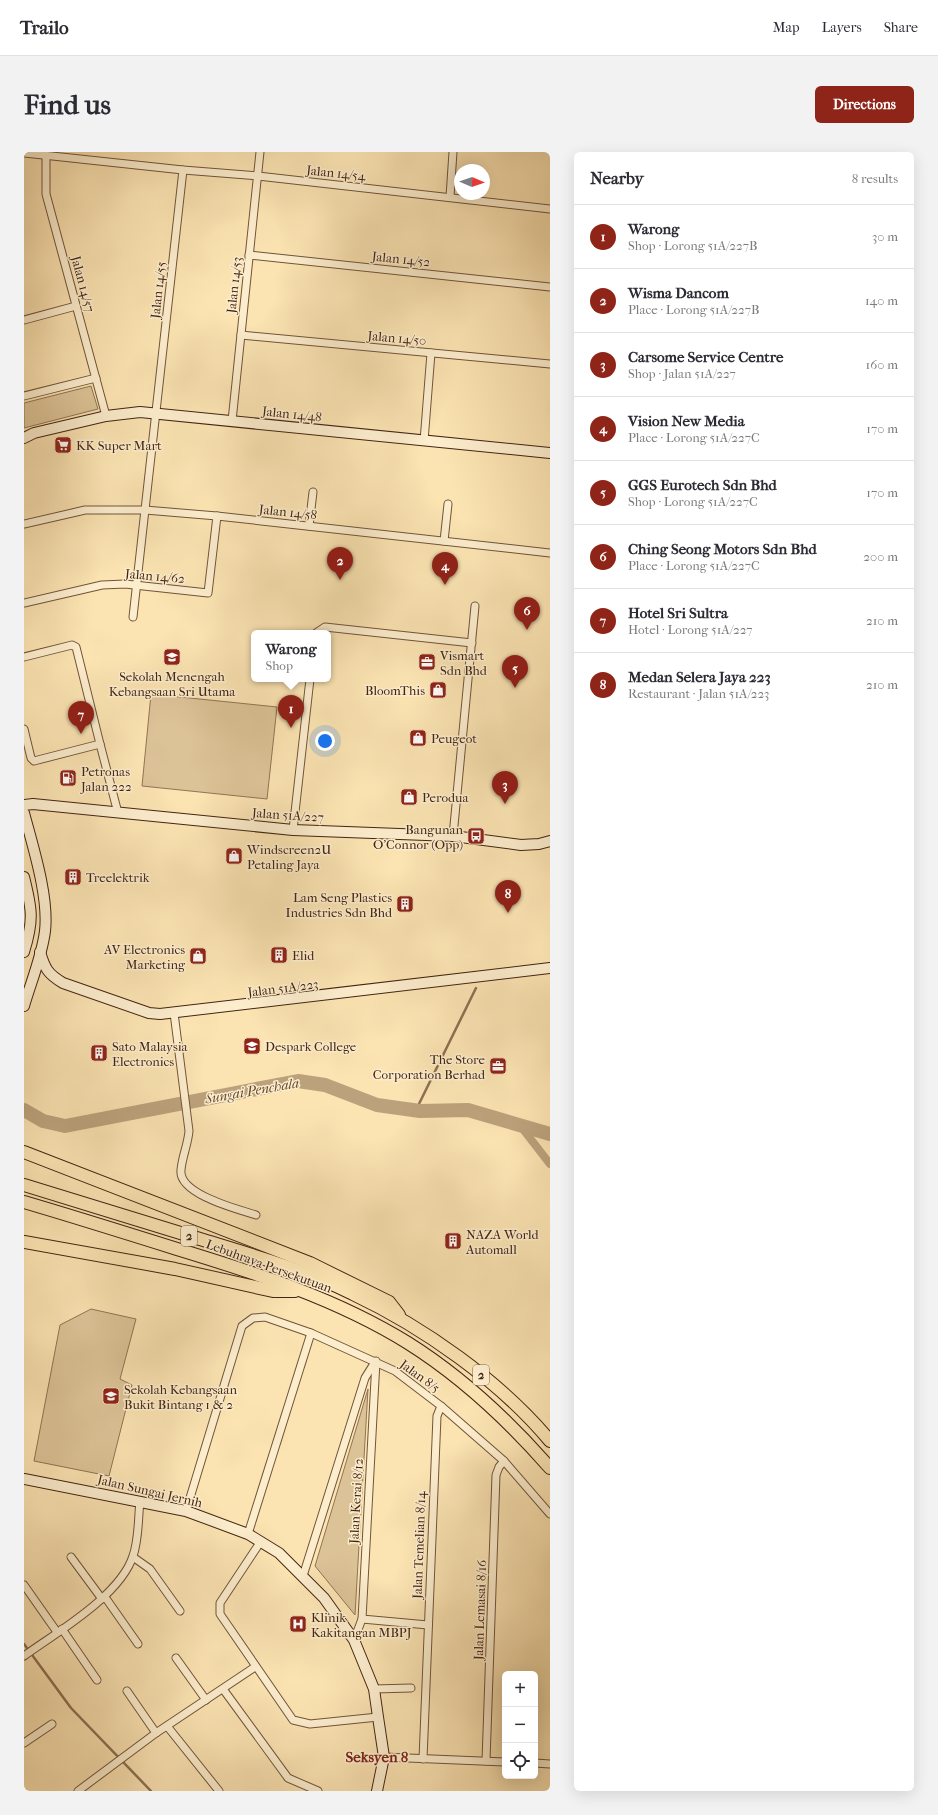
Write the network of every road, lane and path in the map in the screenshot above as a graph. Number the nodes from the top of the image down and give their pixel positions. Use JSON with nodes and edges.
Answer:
{"nodes":[{"id":1,"x":260,"y":152,"type":"edge"},
{"id":2,"x":453,"y":152,"type":"edge"},
{"id":3,"x":24,"y":153,"type":"edge"},
{"id":4,"x":46,"y":156,"type":"junction"},
{"id":5,"x":183,"y":170,"type":"junction"},
{"id":6,"x":258,"y":176,"type":"junction"},
{"id":7,"x":450,"y":197,"type":"junction"},
{"id":8,"x":550,"y":209,"type":"edge"},
{"id":9,"x":250,"y":255,"type":"junction"},
{"id":10,"x":550,"y":287,"type":"edge"},
{"id":11,"x":76,"y":306,"type":"junction"},
{"id":12,"x":24,"y":320,"type":"edge"},
{"id":13,"x":241,"y":335,"type":"junction"},
{"id":14,"x":431,"y":353,"type":"junction"},
{"id":15,"x":550,"y":364,"type":"edge"},
{"id":16,"x":96,"y":378,"type":"junction"},
{"id":17,"x":24,"y":396,"type":"edge"},
{"id":18,"x":156,"y":413,"type":"junction"},
{"id":19,"x":106,"y":416,"type":"junction"},
{"id":20,"x":232,"y":421,"type":"junction"},
{"id":21,"x":29,"y":433,"type":"edge"},
{"id":22,"x":24,"y":438,"type":"edge"},
{"id":23,"x":424,"y":442,"type":"junction"},
{"id":24,"x":550,"y":453,"type":"edge"},
{"id":25,"x":313,"y":492,"type":"dead end"},
{"id":26,"x":448,"y":504,"type":"dead end"},
{"id":27,"x":145,"y":510,"type":"junction"},
{"id":28,"x":217,"y":516,"type":"junction"},
{"id":29,"x":24,"y":524,"type":"edge"},
{"id":30,"x":309,"y":526,"type":"junction"},
{"id":31,"x":444,"y":541,"type":"junction"},
{"id":32,"x":550,"y":553,"type":"edge"},
{"id":33,"x":137,"y":585,"type":"junction"},
{"id":34,"x":24,"y":603,"type":"edge"},
{"id":35,"x":475,"y":606,"type":"dead end"},
{"id":36,"x":134,"y":615,"type":"dead end"},
{"id":37,"x":321,"y":630,"type":"edge"},
{"id":38,"x":472,"y":643,"type":"junction"},
{"id":39,"x":24,"y":657,"type":"edge"},
{"id":40,"x":310,"y":682,"type":"edge"},
{"id":41,"x":24,"y":729,"type":"edge"},
{"id":42,"x":100,"y":744,"type":"junction"},
{"id":43,"x":24,"y":805,"type":"edge"},
{"id":44,"x":24,"y":813,"type":"edge"},
{"id":45,"x":118,"y":813,"type":"junction"},
{"id":46,"x":293,"y":830,"type":"junction"},
{"id":47,"x":453,"y":836,"type":"junction"},
{"id":48,"x":550,"y":840,"type":"edge"},
{"id":49,"x":24,"y":877,"type":"edge"},
{"id":50,"x":24,"y":952,"type":"edge"},
{"id":51,"x":40,"y":952,"type":"junction"},
{"id":52,"x":550,"y":968,"type":"edge"},
{"id":53,"x":24,"y":1006,"type":"edge"},
{"id":54,"x":174,"y":1014,"type":"junction"},
{"id":55,"x":24,"y":1152,"type":"edge"},
{"id":56,"x":24,"y":1185,"type":"edge"},
{"id":57,"x":24,"y":1202,"type":"edge"},
{"id":58,"x":256,"y":1215,"type":"dead end"},
{"id":59,"x":24,"y":1242,"type":"edge"},
{"id":60,"x":304,"y":1291,"type":"junction"},
{"id":61,"x":402,"y":1319,"type":"junction"},
{"id":62,"x":311,"y":1333,"type":"junction"},
{"id":63,"x":376,"y":1361,"type":"junction"},
{"id":64,"x":441,"y":1406,"type":"junction"},
{"id":65,"x":550,"y":1441,"type":"edge"},
{"id":66,"x":504,"y":1461,"type":"junction"},
{"id":67,"x":550,"y":1468,"type":"edge"},
{"id":68,"x":24,"y":1479,"type":"edge"},
{"id":69,"x":140,"y":1501,"type":"junction"},
{"id":70,"x":186,"y":1510,"type":"junction"},
{"id":71,"x":550,"y":1514,"type":"edge"},
{"id":72,"x":248,"y":1534,"type":"junction"},
{"id":73,"x":261,"y":1541,"type":"junction"},
{"id":74,"x":71,"y":1557,"type":"dead end"},
{"id":75,"x":133,"y":1557,"type":"junction"},
{"id":76,"x":303,"y":1576,"type":"junction"},
{"id":77,"x":24,"y":1585,"type":"edge"},
{"id":78,"x":104,"y":1598,"type":"junction"},
{"id":79,"x":180,"y":1611,"type":"dead end"},
{"id":80,"x":362,"y":1619,"type":"junction"},
{"id":81,"x":428,"y":1626,"type":"junction"},
{"id":82,"x":59,"y":1630,"type":"junction"},
{"id":83,"x":354,"y":1640,"type":"junction"},
{"id":84,"x":138,"y":1644,"type":"dead end"},
{"id":85,"x":24,"y":1656,"type":"edge"},
{"id":86,"x":176,"y":1658,"type":"dead end"},
{"id":87,"x":254,"y":1667,"type":"junction"},
{"id":88,"x":97,"y":1680,"type":"dead end"},
{"id":89,"x":411,"y":1688,"type":"dead end"},
{"id":90,"x":223,"y":1689,"type":"junction"},
{"id":91,"x":374,"y":1689,"type":"junction"},
{"id":92,"x":127,"y":1691,"type":"dead end"},
{"id":93,"x":206,"y":1700,"type":"junction"},
{"id":94,"x":378,"y":1717,"type":"junction"},
{"id":95,"x":52,"y":1724,"type":"dead end"},
{"id":96,"x":167,"y":1726,"type":"junction"},
{"id":97,"x":156,"y":1733,"type":"junction"},
{"id":98,"x":24,"y":1743,"type":"edge"},
{"id":99,"x":384,"y":1757,"type":"junction"},
{"id":100,"x":422,"y":1758,"type":"junction"},
{"id":101,"x":486,"y":1761,"type":"junction"},
{"id":102,"x":502,"y":1762,"type":"edge"},
{"id":103,"x":538,"y":1763,"type":"edge"},
{"id":104,"x":550,"y":1764,"type":"edge"},
{"id":105,"x":78,"y":1791,"type":"edge"},
{"id":106,"x":219,"y":1791,"type":"edge"},
{"id":107,"x":318,"y":1791,"type":"edge"},
{"id":108,"x":377,"y":1791,"type":"edge"}],
"edges":[{"from":1,"to":6,"type":"street","name":"Jalan 14/53"},
{"from":2,"to":7,"type":"street"},
{"from":3,"to":4,"type":"street","name":"Jalan 14/54"},
{"from":4,"to":5,"type":"street","name":"Jalan 14/54"},
{"from":4,"to":11,"type":"street","name":"Jalan 14/57"},
{"from":5,"to":6,"type":"street","name":"Jalan 14/54"},
{"from":5,"to":18,"type":"street","name":"Jalan 14/55"},
{"from":6,"to":7,"type":"street","name":"Jalan 14/54"},
{"from":6,"to":9,"type":"street","name":"Jalan 14/53"},
{"from":7,"to":8,"type":"street","name":"Jalan 14/54"},
{"from":9,"to":10,"type":"street","name":"Jalan 14/52"},
{"from":9,"to":13,"type":"street","name":"Jalan 14/53"},
{"from":11,"to":12,"type":"street"},
{"from":11,"to":16,"type":"street","name":"Jalan 14/57"},
{"from":13,"to":14,"type":"street","name":"Jalan 14/50"},
{"from":13,"to":20,"type":"street","name":"Jalan 14/53"},
{"from":14,"to":15,"type":"street","name":"Jalan 14/50"},
{"from":14,"to":23,"type":"street"},
{"from":16,"to":17,"type":"street"},
{"from":16,"to":19,"type":"street","name":"Jalan 14/57"},
{"from":18,"to":19,"type":"street","name":"Jalan 14/48"},
{"from":18,"to":20,"type":"street","name":"Jalan 14/48"},
{"from":18,"to":27,"type":"street","name":"Jalan 14/55"},
{"from":19,"to":21,"type":"street","name":"Jalan 14/48"},
{"from":20,"to":23,"type":"street","name":"Jalan 14/48"},
{"from":21,"to":22,"type":"street","name":"Jalan 14/48"},
{"from":23,"to":24,"type":"street","name":"Jalan 14/48"},
{"from":25,"to":30,"type":"street"},
{"from":26,"to":31,"type":"street"},
{"from":27,"to":28,"type":"street","name":"Jalan 14/58"},
{"from":27,"to":29,"type":"street","name":"Jalan 14/58"},
{"from":27,"to":33,"type":"street","name":"Jalan 14/55"},
{"from":28,"to":30,"type":"street","name":"Jalan 14/58"},
{"from":28,"to":33,"type":"street","name":"Jalan 14/62"},
{"from":30,"to":31,"type":"street","name":"Jalan 14/58"},
{"from":31,"to":32,"type":"street","name":"Jalan 14/58"},
{"from":33,"to":34,"type":"street","name":"Jalan 14/62"},
{"from":33,"to":36,"type":"street","name":"Jalan 14/55"},
{"from":35,"to":38,"type":"street"},
{"from":37,"to":38,"type":"street"},
{"from":38,"to":47,"type":"street"},
{"from":39,"to":42,"type":"street"},
{"from":40,"to":46,"type":"street"},
{"from":41,"to":42,"type":"street"},
{"from":42,"to":45,"type":"street"},
{"from":43,"to":45,"type":"street","name":"Jalan 51A/227"},
{"from":44,"to":51,"type":"street"},
{"from":45,"to":46,"type":"street","name":"Jalan 51A/227"},
{"from":46,"to":47,"type":"street","name":"Jalan 51A/227"},
{"from":47,"to":48,"type":"street","name":"Jalan 51A/227"},
{"from":49,"to":50,"type":"street"},
{"from":51,"to":53,"type":"street"},
{"from":51,"to":54,"type":"street","name":"Jalan 51A/223"},
{"from":52,"to":54,"type":"street","name":"Jalan 51A/223"},
{"from":54,"to":58,"type":"street"},
{"from":55,"to":61,"type":"highway"},
{"from":56,"to":61,"type":"highway","name":"Lebuhraya Persekutuan","number":"2"},
{"from":57,"to":60,"type":"highway","name":"Lebuhraya Persekutuan","number":"2"},
{"from":59,"to":60,"type":"highway"},
{"from":60,"to":67,"type":"highway","name":"Lebuhraya Persekutuan","number":"2"},
{"from":61,"to":65,"type":"highway","name":"Lebuhraya Persekutuan","number":"2"},
{"from":62,"to":63,"type":"street","name":"Jalan 8/5"},
{"from":62,"to":70,"type":"street","name":"Jalan 8/5"},
{"from":62,"to":72,"type":"street"},
{"from":63,"to":64,"type":"street","name":"Jalan 8/5"},
{"from":63,"to":76,"type":"street"},
{"from":63,"to":80,"type":"street","name":"Jalan Kerai 8/12"},
{"from":64,"to":66,"type":"street","name":"Jalan 8/5"},
{"from":64,"to":81,"type":"street","name":"Jalan Temelian 8/14"},
{"from":66,"to":71,"type":"street","name":"Jalan 8/5"},
{"from":66,"to":101,"type":"street","name":"Jalan Lemasai 8/16"},
{"from":68,"to":69,"type":"street","name":"Jalan Sungai Jernih"},
{"from":69,"to":70,"type":"street","name":"Jalan Sungai Jernih"},
{"from":69,"to":75,"type":"street"},
{"from":70,"to":72,"type":"street","name":"Jalan Sungai Jernih"},
{"from":72,"to":73,"type":"street","name":"Jalan Sungai Jernih"},
{"from":73,"to":76,"type":"street","name":"Jalan Sungai Jernih"},
{"from":73,"to":87,"type":"street"},
{"from":74,"to":78,"type":"street"},
{"from":75,"to":78,"type":"street"},
{"from":75,"to":79,"type":"street"},
{"from":76,"to":83,"type":"street","name":"Jalan Sungai Jernih"},
{"from":77,"to":82,"type":"street"},
{"from":78,"to":82,"type":"street"},
{"from":78,"to":84,"type":"street"},
{"from":80,"to":81,"type":"street"},
{"from":80,"to":83,"type":"street","name":"Jalan Kerai 8/12"},
{"from":81,"to":100,"type":"street","name":"Jalan Temelian 8/14"},
{"from":82,"to":85,"type":"street"},
{"from":82,"to":88,"type":"street"},
{"from":83,"to":91,"type":"street","name":"Jalan Sungai Jernih"},
{"from":86,"to":93,"type":"street"},
{"from":87,"to":90,"type":"street"},
{"from":87,"to":94,"type":"street"},
{"from":89,"to":91,"type":"street"},
{"from":90,"to":93,"type":"street"},
{"from":90,"to":107,"type":"street"},
{"from":91,"to":94,"type":"street","name":"Jalan Sungai Jernih"},
{"from":92,"to":97,"type":"street"},
{"from":93,"to":96,"type":"street"},
{"from":94,"to":99,"type":"street","name":"Jalan Sungai Jernih"},
{"from":95,"to":98,"type":"street"},
{"from":96,"to":97,"type":"street"},
{"from":96,"to":106,"type":"street"},
{"from":97,"to":105,"type":"street"},
{"from":99,"to":100,"type":"street"},
{"from":99,"to":108,"type":"street","name":"Jalan Sungai Jernih"},
{"from":100,"to":101,"type":"street"},
{"from":101,"to":102,"type":"street"},
{"from":103,"to":104,"type":"street"}]}
